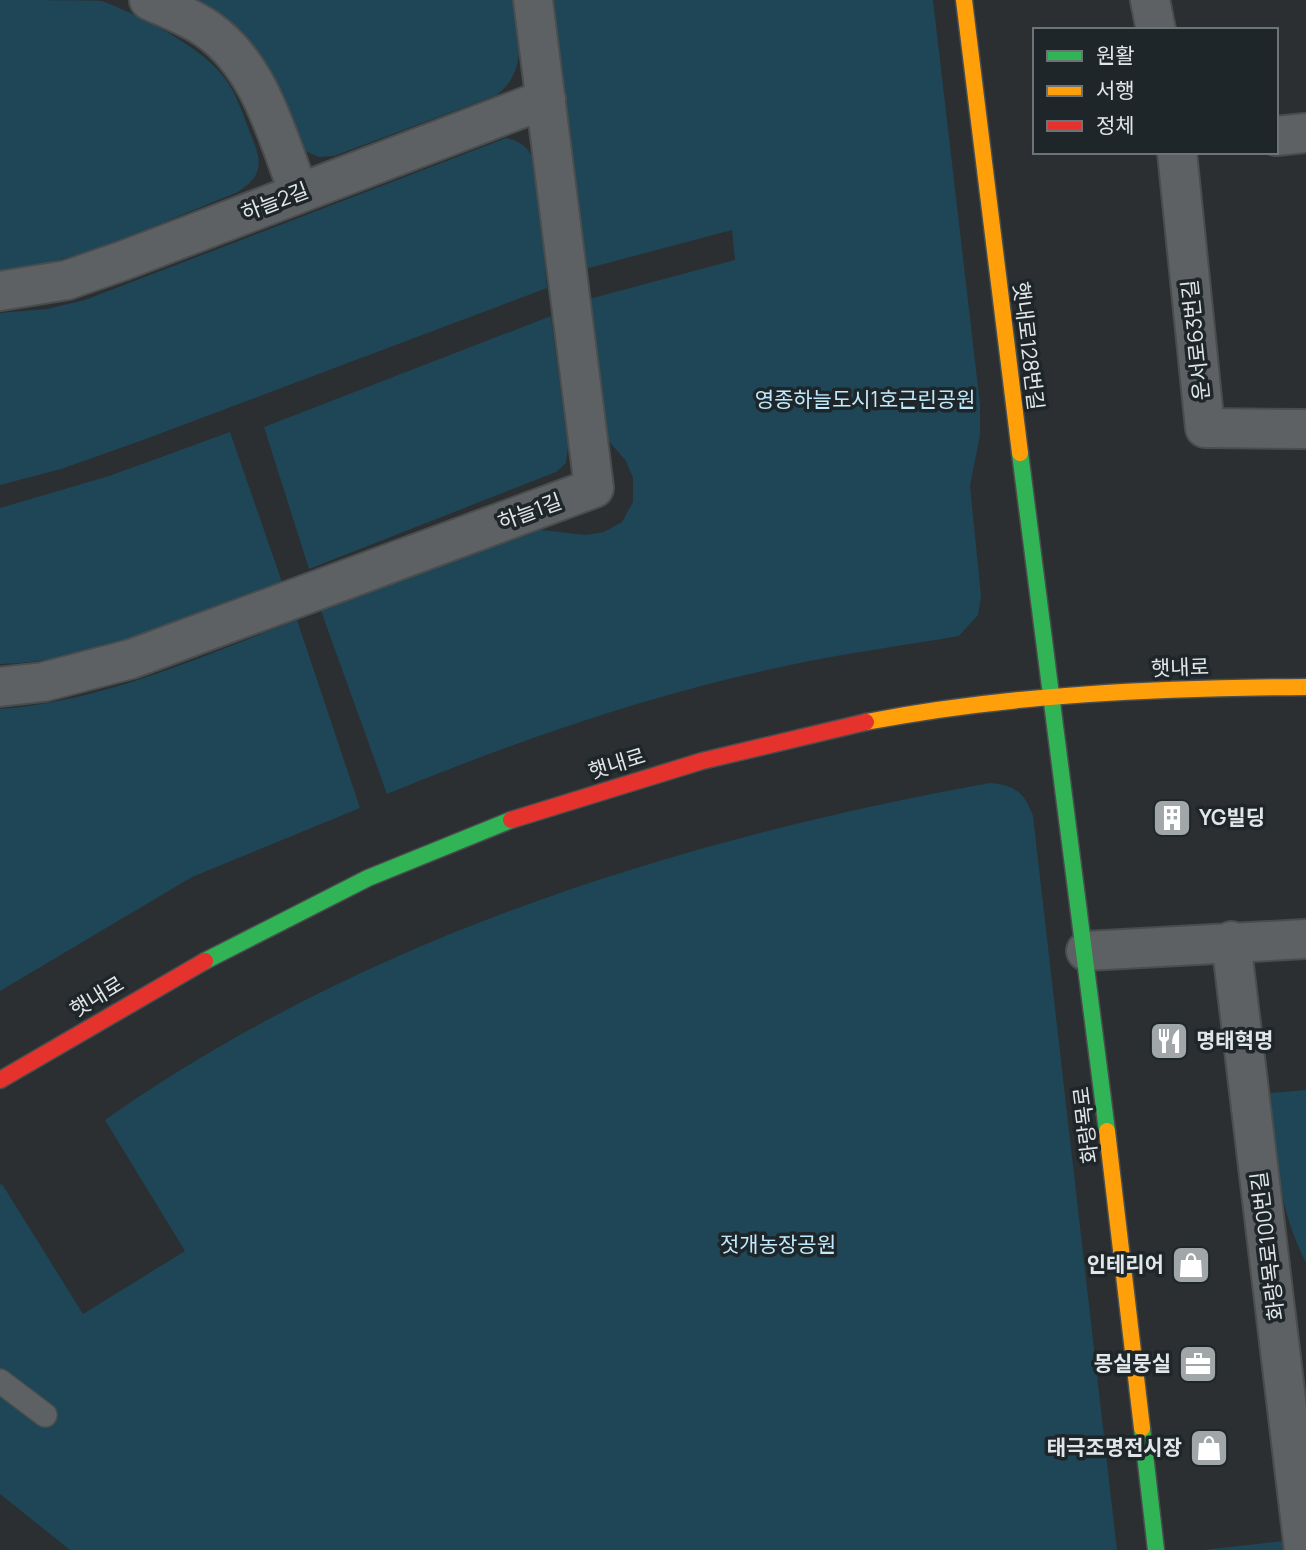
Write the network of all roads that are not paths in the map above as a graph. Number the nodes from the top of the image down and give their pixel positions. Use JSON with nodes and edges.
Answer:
{"nodes":[{"id":1,"x":149,"y":0,"type":"edge"},
{"id":2,"x":533,"y":0,"type":"edge"},
{"id":3,"x":964,"y":0,"type":"edge"},
{"id":4,"x":1150,"y":0,"type":"edge"},
{"id":5,"x":1156,"y":28,"type":"edge"},
{"id":6,"x":546,"y":99,"type":"junction"},
{"id":7,"x":1306,"y":133,"type":"edge"},
{"id":8,"x":1278,"y":136,"type":"edge"},
{"id":9,"x":1177,"y":154,"type":"edge"},
{"id":10,"x":299,"y":193,"type":"junction"},
{"id":11,"x":0,"y":291,"type":"edge"},
{"id":12,"x":1306,"y":429,"type":"edge"},
{"id":13,"x":0,"y":687,"type":"edge"},
{"id":14,"x":1306,"y":687,"type":"edge"},
{"id":15,"x":1050,"y":697,"type":"junction"},
{"id":16,"x":1306,"y":939,"type":"edge"},
{"id":17,"x":1231,"y":941,"type":"junction"},
{"id":18,"x":1086,"y":951,"type":"junction"},
{"id":19,"x":0,"y":1080,"type":"edge"},
{"id":20,"x":1274,"y":1297,"type":"junction"},
{"id":21,"x":1306,"y":1317,"type":"edge"},
{"id":22,"x":0,"y":1381,"type":"edge"},
{"id":23,"x":46,"y":1415,"type":"dead end"},
{"id":24,"x":1156,"y":1550,"type":"edge"},
{"id":25,"x":1304,"y":1550,"type":"edge"}],
"edges":[{"from":1,"to":10,"type":"street"},
{"from":2,"to":6,"type":"street","name":"하늘1길"},
{"from":3,"to":15,"type":"street","name":"햇내로128번길"},
{"from":4,"to":5,"type":"street"},
{"from":6,"to":10,"type":"street","name":"하늘2길"},
{"from":6,"to":13,"type":"street","name":"하늘1길"},
{"from":7,"to":8,"type":"street"},
{"from":9,"to":12,"type":"street","name":"운서로63번길"},
{"from":10,"to":11,"type":"street","name":"하늘2길"},
{"from":14,"to":15,"type":"street","name":"햇내로"},
{"from":15,"to":18,"type":"street","name":"화랑목로"},
{"from":15,"to":19,"type":"street","name":"햇내로"},
{"from":16,"to":17,"type":"street"},
{"from":17,"to":18,"type":"street"},
{"from":17,"to":20,"type":"street","name":"화랑목로100번길"},
{"from":18,"to":24,"type":"street","name":"화랑목로"},
{"from":20,"to":21,"type":"street"},
{"from":20,"to":25,"type":"street","name":"화랑목로100번길"},
{"from":22,"to":23,"type":"lane"}]}
